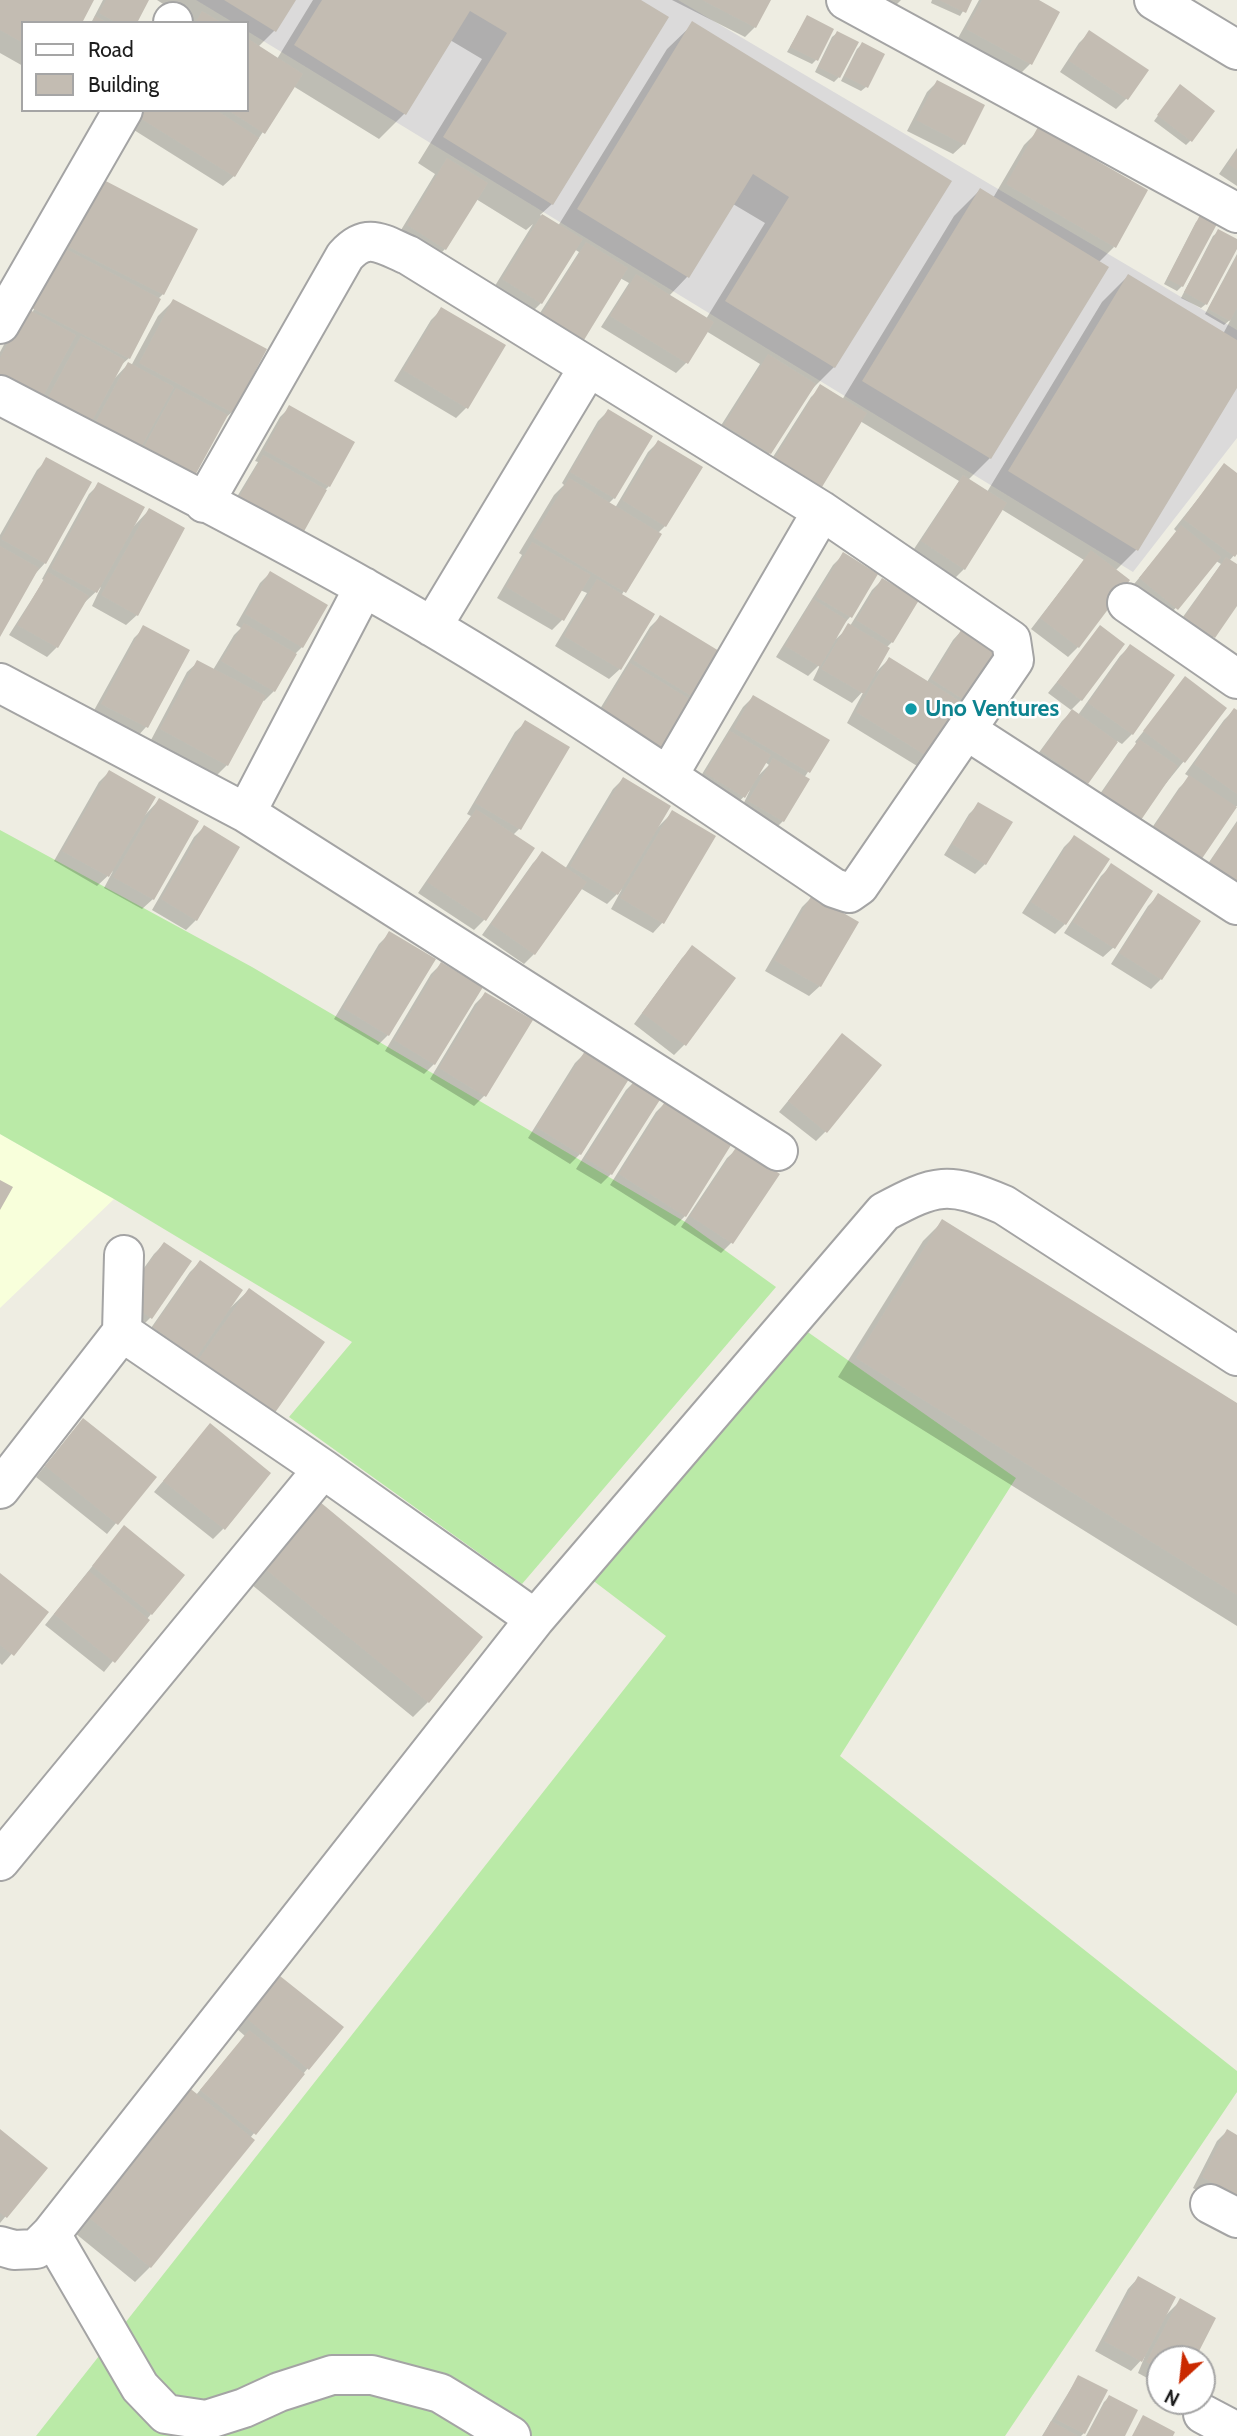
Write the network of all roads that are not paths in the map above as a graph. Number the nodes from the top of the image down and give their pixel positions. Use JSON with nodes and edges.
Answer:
{"nodes":[{"id":1,"x":846,"y":0,"type":"edge"},
{"id":2,"x":1154,"y":0,"type":"edge"},
{"id":3,"x":1237,"y":50,"type":"edge"},
{"id":4,"x":121,"y":112,"type":"edge"},
{"id":5,"x":1237,"y":213,"type":"edge"},
{"id":6,"x":0,"y":324,"type":"edge"},
{"id":7,"x":588,"y":368,"type":"junction"},
{"id":8,"x":0,"y":395,"type":"edge"},
{"id":9,"x":204,"y":503,"type":"junction"},
{"id":10,"x":822,"y":512,"type":"junction"},
{"id":11,"x":364,"y":587,"type":"junction"},
{"id":12,"x":1127,"y":603,"type":"dead end"},
{"id":13,"x":432,"y":627,"type":"junction"},
{"id":14,"x":1237,"y":680,"type":"edge"},
{"id":15,"x":0,"y":683,"type":"edge"},
{"id":16,"x":980,"y":739,"type":"dead end"},
{"id":17,"x":668,"y":776,"type":"junction"},
{"id":18,"x":246,"y":813,"type":"junction"},
{"id":19,"x":1237,"y":905,"type":"edge"},
{"id":20,"x":778,"y":1150,"type":"dead end"},
{"id":21,"x":124,"y":1255,"type":"dead end"},
{"id":22,"x":122,"y":1332,"type":"junction"},
{"id":23,"x":1237,"y":1356,"type":"edge"},
{"id":24,"x":323,"y":1469,"type":"junction"},
{"id":25,"x":0,"y":1489,"type":"edge"},
{"id":26,"x":535,"y":1619,"type":"junction"},
{"id":27,"x":0,"y":1861,"type":"edge"},
{"id":28,"x":51,"y":2234,"type":"junction"},
{"id":29,"x":0,"y":2246,"type":"edge"},
{"id":30,"x":1205,"y":2415,"type":"edge"},
{"id":31,"x":1237,"y":2431,"type":"edge"},
{"id":32,"x":511,"y":2436,"type":"edge"}],
"edges":[{"from":1,"to":5,"type":"street"},
{"from":2,"to":3,"type":"street"},
{"from":4,"to":6,"type":"street"},
{"from":7,"to":9,"type":"street"},
{"from":7,"to":10,"type":"street"},
{"from":7,"to":13,"type":"street"},
{"from":8,"to":9,"type":"street"},
{"from":9,"to":11,"type":"street"},
{"from":10,"to":17,"type":"street"},
{"from":10,"to":17,"type":"street"},
{"from":11,"to":13,"type":"street"},
{"from":11,"to":18,"type":"street"},
{"from":12,"to":14,"type":"street"},
{"from":13,"to":17,"type":"street"},
{"from":15,"to":18,"type":"street"},
{"from":16,"to":19,"type":"street"},
{"from":18,"to":20,"type":"street"},
{"from":21,"to":22,"type":"street"},
{"from":22,"to":24,"type":"street"},
{"from":22,"to":25,"type":"street"},
{"from":23,"to":26,"type":"street"},
{"from":24,"to":26,"type":"street"},
{"from":24,"to":27,"type":"street"},
{"from":26,"to":28,"type":"street"},
{"from":28,"to":29,"type":"street"},
{"from":28,"to":32,"type":"street"},
{"from":30,"to":31,"type":"street"}]}
